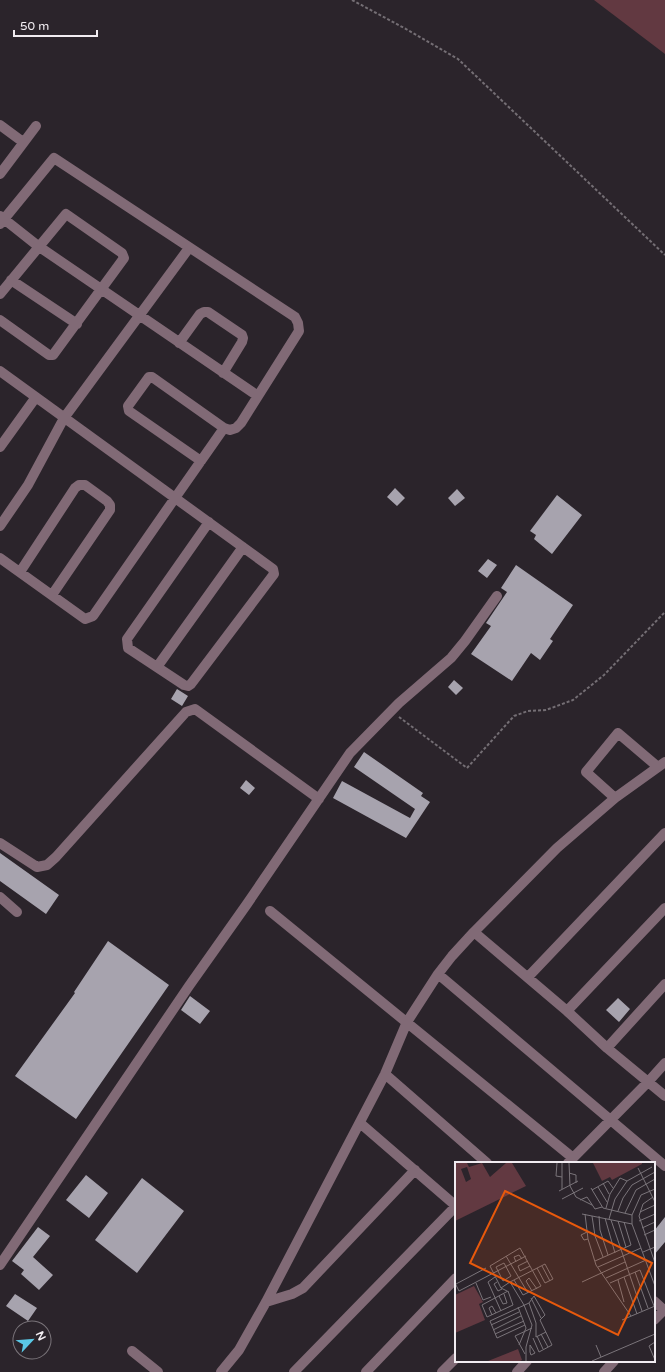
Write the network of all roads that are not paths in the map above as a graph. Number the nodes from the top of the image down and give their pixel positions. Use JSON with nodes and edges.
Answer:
{"nodes":[{"id":1,"x":0,"y":125,"type":"edge"},
{"id":2,"x":36,"y":126,"type":"dead end"},
{"id":3,"x":24,"y":142,"type":"junction"},
{"id":4,"x":0,"y":174,"type":"edge"},
{"id":5,"x":1,"y":219,"type":"edge"},
{"id":6,"x":38,"y":246,"type":"junction"},
{"id":7,"x":189,"y":248,"type":"junction"},
{"id":8,"x":11,"y":280,"type":"junction"},
{"id":9,"x":101,"y":290,"type":"junction"},
{"id":10,"x":0,"y":294,"type":"edge"},
{"id":11,"x":139,"y":316,"type":"junction"},
{"id":12,"x":0,"y":320,"type":"edge"},
{"id":13,"x":77,"y":324,"type":"junction"},
{"id":14,"x":179,"y":343,"type":"junction"},
{"id":15,"x":223,"y":372,"type":"junction"},
{"id":16,"x":1,"y":373,"type":"edge"},
{"id":17,"x":258,"y":396,"type":"junction"},
{"id":18,"x":36,"y":397,"type":"junction"},
{"id":19,"x":64,"y":418,"type":"junction"},
{"id":20,"x":224,"y":428,"type":"junction"},
{"id":21,"x":0,"y":447,"type":"edge"},
{"id":22,"x":201,"y":461,"type":"junction"},
{"id":23,"x":175,"y":498,"type":"junction"},
{"id":24,"x":209,"y":522,"type":"junction"},
{"id":25,"x":0,"y":526,"type":"edge"},
{"id":26,"x":243,"y":547,"type":"junction"},
{"id":27,"x":0,"y":558,"type":"edge"},
{"id":28,"x":20,"y":572,"type":"junction"},
{"id":29,"x":52,"y":595,"type":"junction"},
{"id":30,"x":497,"y":596,"type":"dead end"},
{"id":31,"x":157,"y":667,"type":"junction"},
{"id":32,"x":662,"y":765,"type":"edge"},
{"id":33,"x":615,"y":798,"type":"junction"},
{"id":34,"x":319,"y":799,"type":"junction"},
{"id":35,"x":665,"y":833,"type":"edge"},
{"id":36,"x":0,"y":844,"type":"edge"},
{"id":37,"x":0,"y":897,"type":"edge"},
{"id":38,"x":665,"y":908,"type":"edge"},
{"id":39,"x":270,"y":911,"type":"dead end"},
{"id":40,"x":17,"y":912,"type":"dead end"},
{"id":41,"x":474,"y":932,"type":"junction"},
{"id":42,"x":438,"y":974,"type":"junction"},
{"id":43,"x":528,"y":977,"type":"junction"},
{"id":44,"x":665,"y":984,"type":"edge"},
{"id":45,"x":567,"y":1011,"type":"junction"},
{"id":46,"x":406,"y":1022,"type":"junction"},
{"id":47,"x":607,"y":1048,"type":"junction"},
{"id":48,"x":665,"y":1063,"type":"edge"},
{"id":49,"x":385,"y":1074,"type":"junction"},
{"id":50,"x":648,"y":1082,"type":"junction"},
{"id":51,"x":665,"y":1096,"type":"edge"},
{"id":52,"x":610,"y":1120,"type":"junction"},
{"id":53,"x":360,"y":1122,"type":"junction"},
{"id":54,"x":570,"y":1161,"type":"edge"},
{"id":55,"x":486,"y":1162,"type":"edge"},
{"id":56,"x":665,"y":1166,"type":"edge"},
{"id":57,"x":415,"y":1170,"type":"junction"},
{"id":58,"x":455,"y":1205,"type":"edge"},
{"id":59,"x":455,"y":1207,"type":"edge"},
{"id":60,"x":0,"y":1265,"type":"edge"},
{"id":61,"x":455,"y":1279,"type":"edge"},
{"id":62,"x":266,"y":1302,"type":"junction"},
{"id":63,"x":655,"y":1302,"type":"edge"},
{"id":64,"x":665,"y":1309,"type":"edge"},
{"id":65,"x":655,"y":1319,"type":"edge"},
{"id":66,"x":132,"y":1351,"type":"dead end"},
{"id":67,"x":455,"y":1359,"type":"edge"},
{"id":68,"x":526,"y":1362,"type":"edge"},
{"id":69,"x":613,"y":1362,"type":"edge"},
{"id":70,"x":158,"y":1372,"type":"edge"},
{"id":71,"x":221,"y":1372,"type":"edge"},
{"id":72,"x":294,"y":1372,"type":"edge"},
{"id":73,"x":366,"y":1372,"type":"edge"},
{"id":74,"x":442,"y":1372,"type":"edge"},
{"id":75,"x":517,"y":1372,"type":"edge"},
{"id":76,"x":604,"y":1372,"type":"edge"}],
"edges":[{"from":1,"to":3,"type":"street"},
{"from":2,"to":3,"type":"street"},
{"from":3,"to":4,"type":"street"},
{"from":5,"to":6,"type":"street"},
{"from":5,"to":7,"type":"street"},
{"from":6,"to":8,"type":"street"},
{"from":6,"to":9,"type":"street"},
{"from":6,"to":9,"type":"street"},
{"from":7,"to":11,"type":"street"},
{"from":7,"to":17,"type":"street"},
{"from":8,"to":10,"type":"street"},
{"from":8,"to":13,"type":"street"},
{"from":9,"to":11,"type":"street"},
{"from":9,"to":13,"type":"street"},
{"from":11,"to":14,"type":"street"},
{"from":11,"to":19,"type":"street"},
{"from":12,"to":13,"type":"street"},
{"from":14,"to":15,"type":"street"},
{"from":14,"to":15,"type":"street"},
{"from":15,"to":17,"type":"street"},
{"from":16,"to":18,"type":"street"},
{"from":17,"to":20,"type":"street"},
{"from":18,"to":19,"type":"street"},
{"from":18,"to":21,"type":"street"},
{"from":19,"to":23,"type":"street"},
{"from":19,"to":25,"type":"street"},
{"from":20,"to":22,"type":"street"},
{"from":20,"to":22,"type":"street"},
{"from":22,"to":23,"type":"street"},
{"from":23,"to":24,"type":"street"},
{"from":23,"to":29,"type":"street"},
{"from":24,"to":26,"type":"street"},
{"from":24,"to":31,"type":"street"},
{"from":26,"to":31,"type":"street"},
{"from":26,"to":31,"type":"street"},
{"from":27,"to":28,"type":"street"},
{"from":28,"to":29,"type":"street"},
{"from":28,"to":29,"type":"street"},
{"from":30,"to":34,"type":"street"},
{"from":32,"to":33,"type":"street"},
{"from":32,"to":33,"type":"street"},
{"from":33,"to":41,"type":"street"},
{"from":34,"to":36,"type":"street"},
{"from":34,"to":60,"type":"street"},
{"from":35,"to":43,"type":"street"},
{"from":37,"to":40,"type":"street"},
{"from":38,"to":45,"type":"street"},
{"from":39,"to":46,"type":"street"},
{"from":41,"to":42,"type":"street"},
{"from":41,"to":43,"type":"street"},
{"from":42,"to":46,"type":"street"},
{"from":42,"to":52,"type":"street"},
{"from":43,"to":45,"type":"street"},
{"from":44,"to":47,"type":"street"},
{"from":45,"to":47,"type":"street"},
{"from":46,"to":49,"type":"street"},
{"from":46,"to":54,"type":"street"},
{"from":47,"to":50,"type":"street"},
{"from":48,"to":50,"type":"street"},
{"from":49,"to":53,"type":"street"},
{"from":49,"to":55,"type":"street"},
{"from":50,"to":51,"type":"street"},
{"from":50,"to":52,"type":"street"},
{"from":52,"to":54,"type":"street"},
{"from":52,"to":56,"type":"street"},
{"from":53,"to":57,"type":"street"},
{"from":53,"to":62,"type":"street"},
{"from":57,"to":58,"type":"street"},
{"from":57,"to":62,"type":"street"},
{"from":59,"to":72,"type":"street"},
{"from":61,"to":73,"type":"street"},
{"from":62,"to":71,"type":"street"},
{"from":63,"to":64,"type":"street"},
{"from":64,"to":65,"type":"street"},
{"from":66,"to":70,"type":"street"},
{"from":67,"to":74,"type":"street"},
{"from":68,"to":75,"type":"street"},
{"from":69,"to":76,"type":"street"}]}
